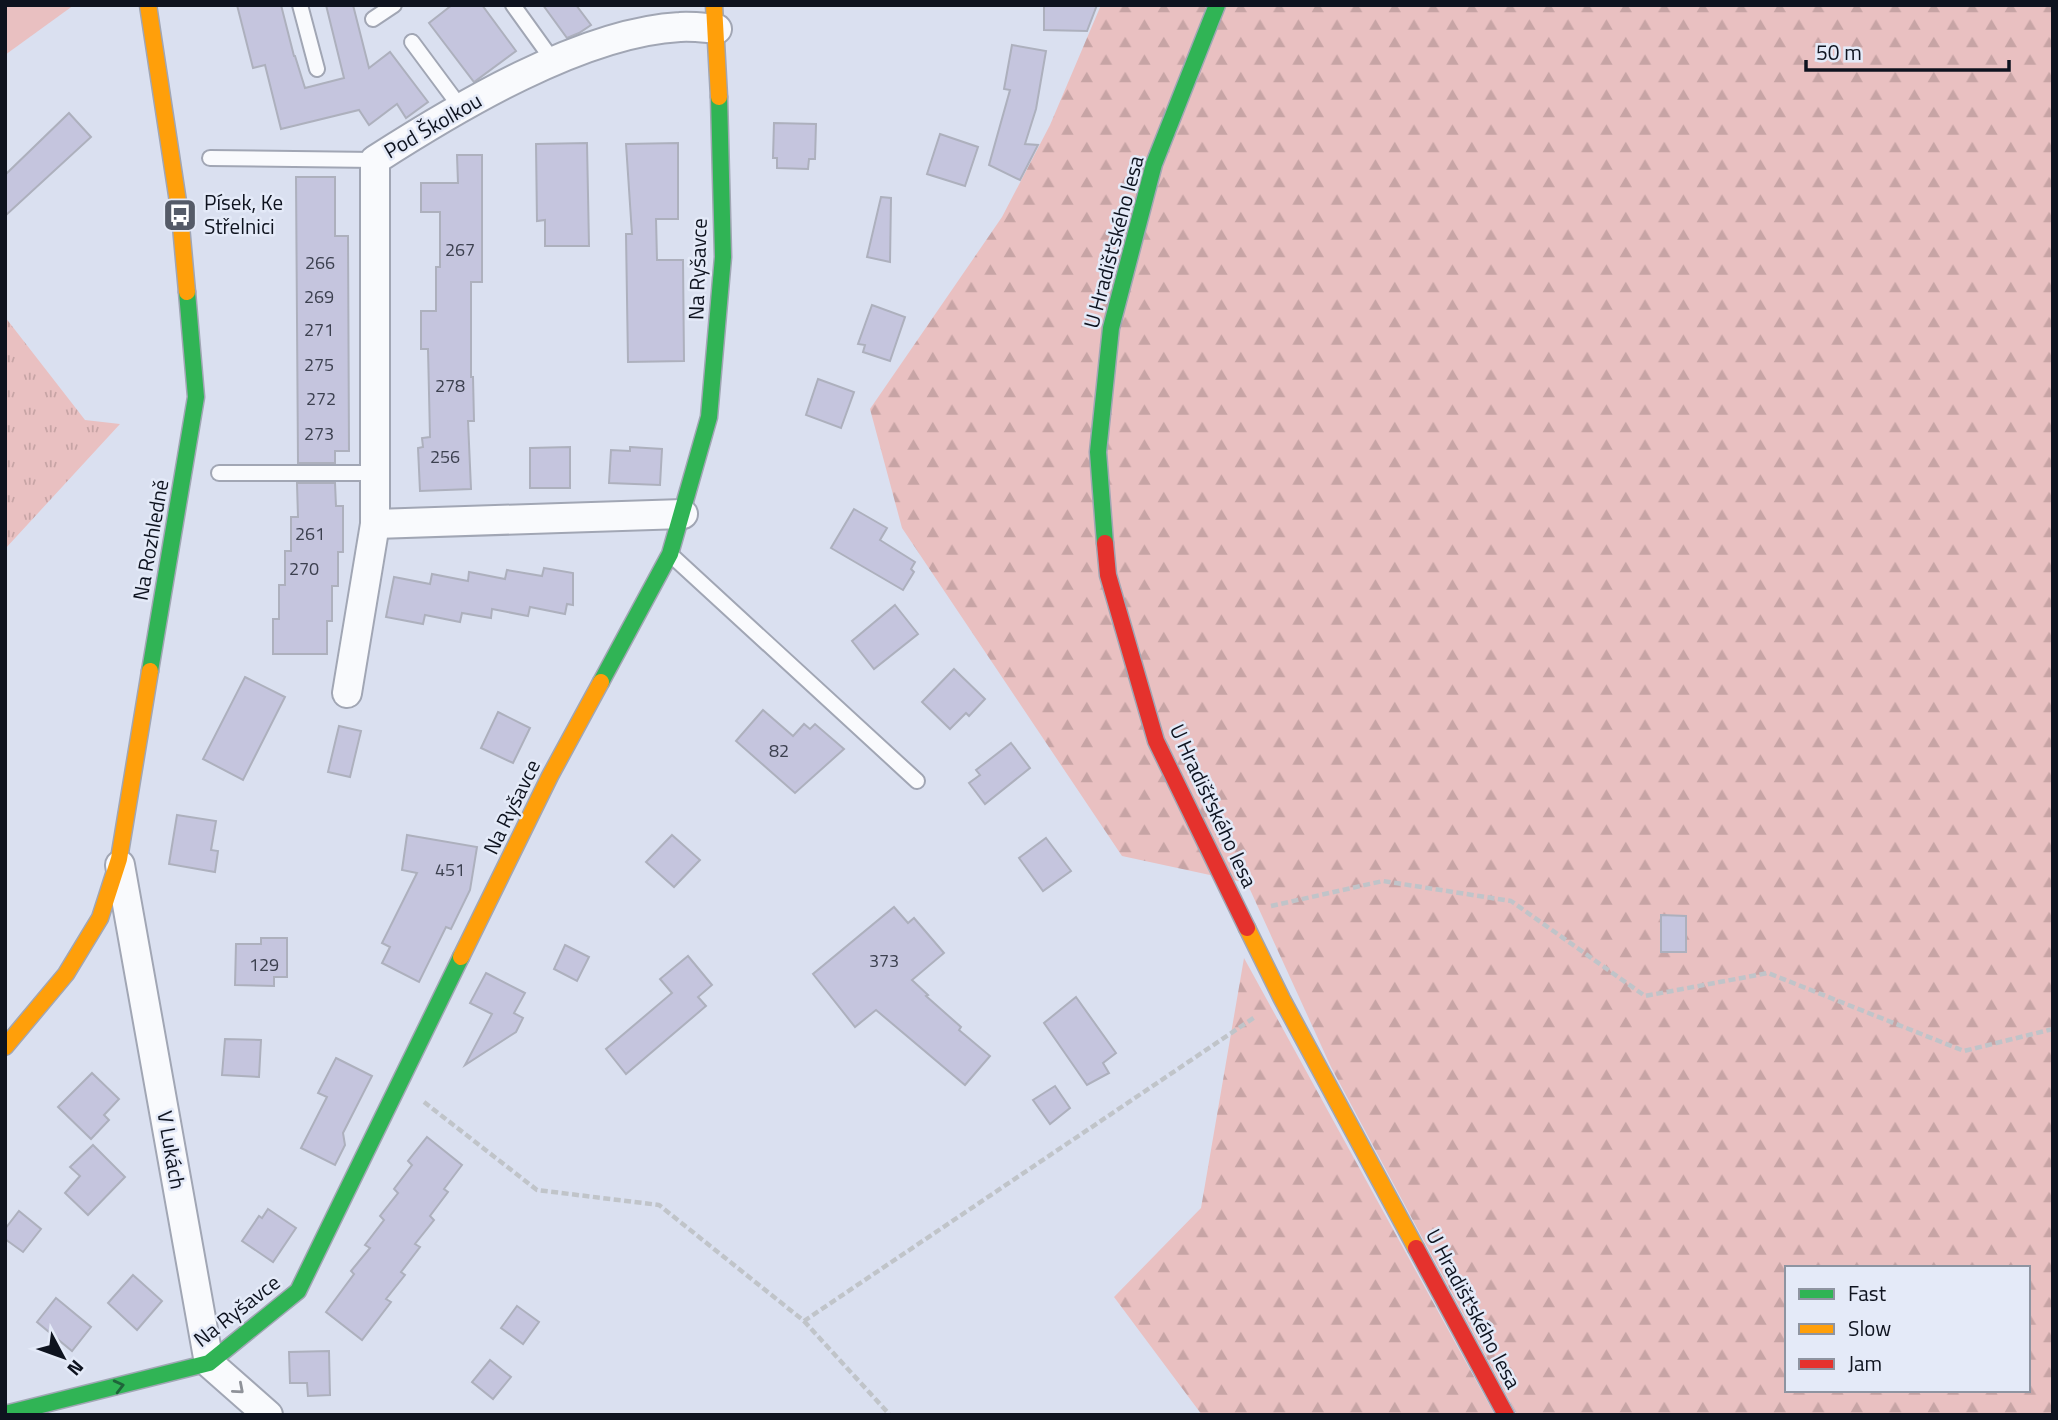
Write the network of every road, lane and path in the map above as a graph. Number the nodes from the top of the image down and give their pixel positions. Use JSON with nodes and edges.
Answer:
{"nodes":[{"id":1,"x":148,"y":5,"type":"edge"},
{"id":2,"x":300,"y":5,"type":"edge"},
{"id":3,"x":394,"y":5,"type":"edge"},
{"id":4,"x":513,"y":5,"type":"edge"},
{"id":5,"x":1217,"y":5,"type":"edge"},
{"id":6,"x":716,"y":17,"type":"edge"},
{"id":7,"x":373,"y":19,"type":"dead end"},
{"id":8,"x":412,"y":41,"type":"dead end"},
{"id":9,"x":554,"y":62,"type":"junction"},
{"id":10,"x":317,"y":69,"type":"dead end"},
{"id":11,"x":461,"y":108,"type":"junction"},
{"id":12,"x":210,"y":159,"type":"dead end"},
{"id":13,"x":375,"y":160,"type":"junction"},
{"id":14,"x":219,"y":473,"type":"dead end"},
{"id":15,"x":375,"y":473,"type":"junction"},
{"id":16,"x":683,"y":514,"type":"junction"},
{"id":17,"x":375,"y":524,"type":"junction"},
{"id":18,"x":670,"y":554,"type":"junction"},
{"id":19,"x":347,"y":693,"type":"dead end"},
{"id":20,"x":917,"y":781,"type":"dead end"},
{"id":21,"x":119,"y":859,"type":"junction"},
{"id":22,"x":1240,"y":912,"type":"junction"},
{"id":23,"x":1282,"y":999,"type":"junction"},
{"id":24,"x":2053,"y":1029,"type":"edge"},
{"id":25,"x":5,"y":1047,"type":"edge"},
{"id":26,"x":400,"y":1083,"type":"junction"},
{"id":27,"x":804,"y":1321,"type":"junction"},
{"id":28,"x":209,"y":1363,"type":"junction"},
{"id":29,"x":5,"y":1414,"type":"edge"},
{"id":30,"x":268,"y":1415,"type":"edge"},
{"id":31,"x":890,"y":1415,"type":"edge"},
{"id":32,"x":1506,"y":1415,"type":"edge"}],
"edges":[{"from":1,"to":21,"type":"street","name":"Na Rozhledně"},
{"from":2,"to":10,"type":"lane"},
{"from":3,"to":7,"type":"lane"},
{"from":4,"to":9,"type":"lane"},
{"from":5,"to":22,"type":"street","name":"U Hradišťského lesa"},
{"from":6,"to":9,"type":"street","name":"Pod Školkou"},
{"from":6,"to":16,"type":"street","name":"Na Ryšavce"},
{"from":8,"to":11,"type":"lane"},
{"from":9,"to":11,"type":"street","name":"Pod Školkou"},
{"from":11,"to":13,"type":"street","name":"Pod Školkou"},
{"from":12,"to":13,"type":"lane"},
{"from":13,"to":15,"type":"street","name":"Pod Školkou"},
{"from":14,"to":15,"type":"lane"},
{"from":15,"to":17,"type":"street","name":"Pod Školkou"},
{"from":16,"to":17,"type":"street"},
{"from":16,"to":18,"type":"street","name":"Na Ryšavce"},
{"from":17,"to":19,"type":"street","name":"Pod Školkou"},
{"from":18,"to":20,"type":"lane"},
{"from":18,"to":26,"type":"street","name":"Na Ryšavce"},
{"from":21,"to":25,"type":"street","name":"Na Rozhledně"},
{"from":21,"to":28,"type":"street","name":"V Lukách"},
{"from":22,"to":23,"type":"street","name":"U Hradišťského lesa"},
{"from":22,"to":24,"type":"path"},
{"from":23,"to":27,"type":"path"},
{"from":23,"to":32,"type":"street","name":"U Hradišťského lesa"},
{"from":26,"to":27,"type":"path"},
{"from":26,"to":28,"type":"street","name":"Na Ryšavce"},
{"from":27,"to":31,"type":"path"},
{"from":29,"to":28,"type":"street","name":"Na Ryšavce","one_way":true},
{"from":28,"to":30,"type":"street","one_way":true}]}
